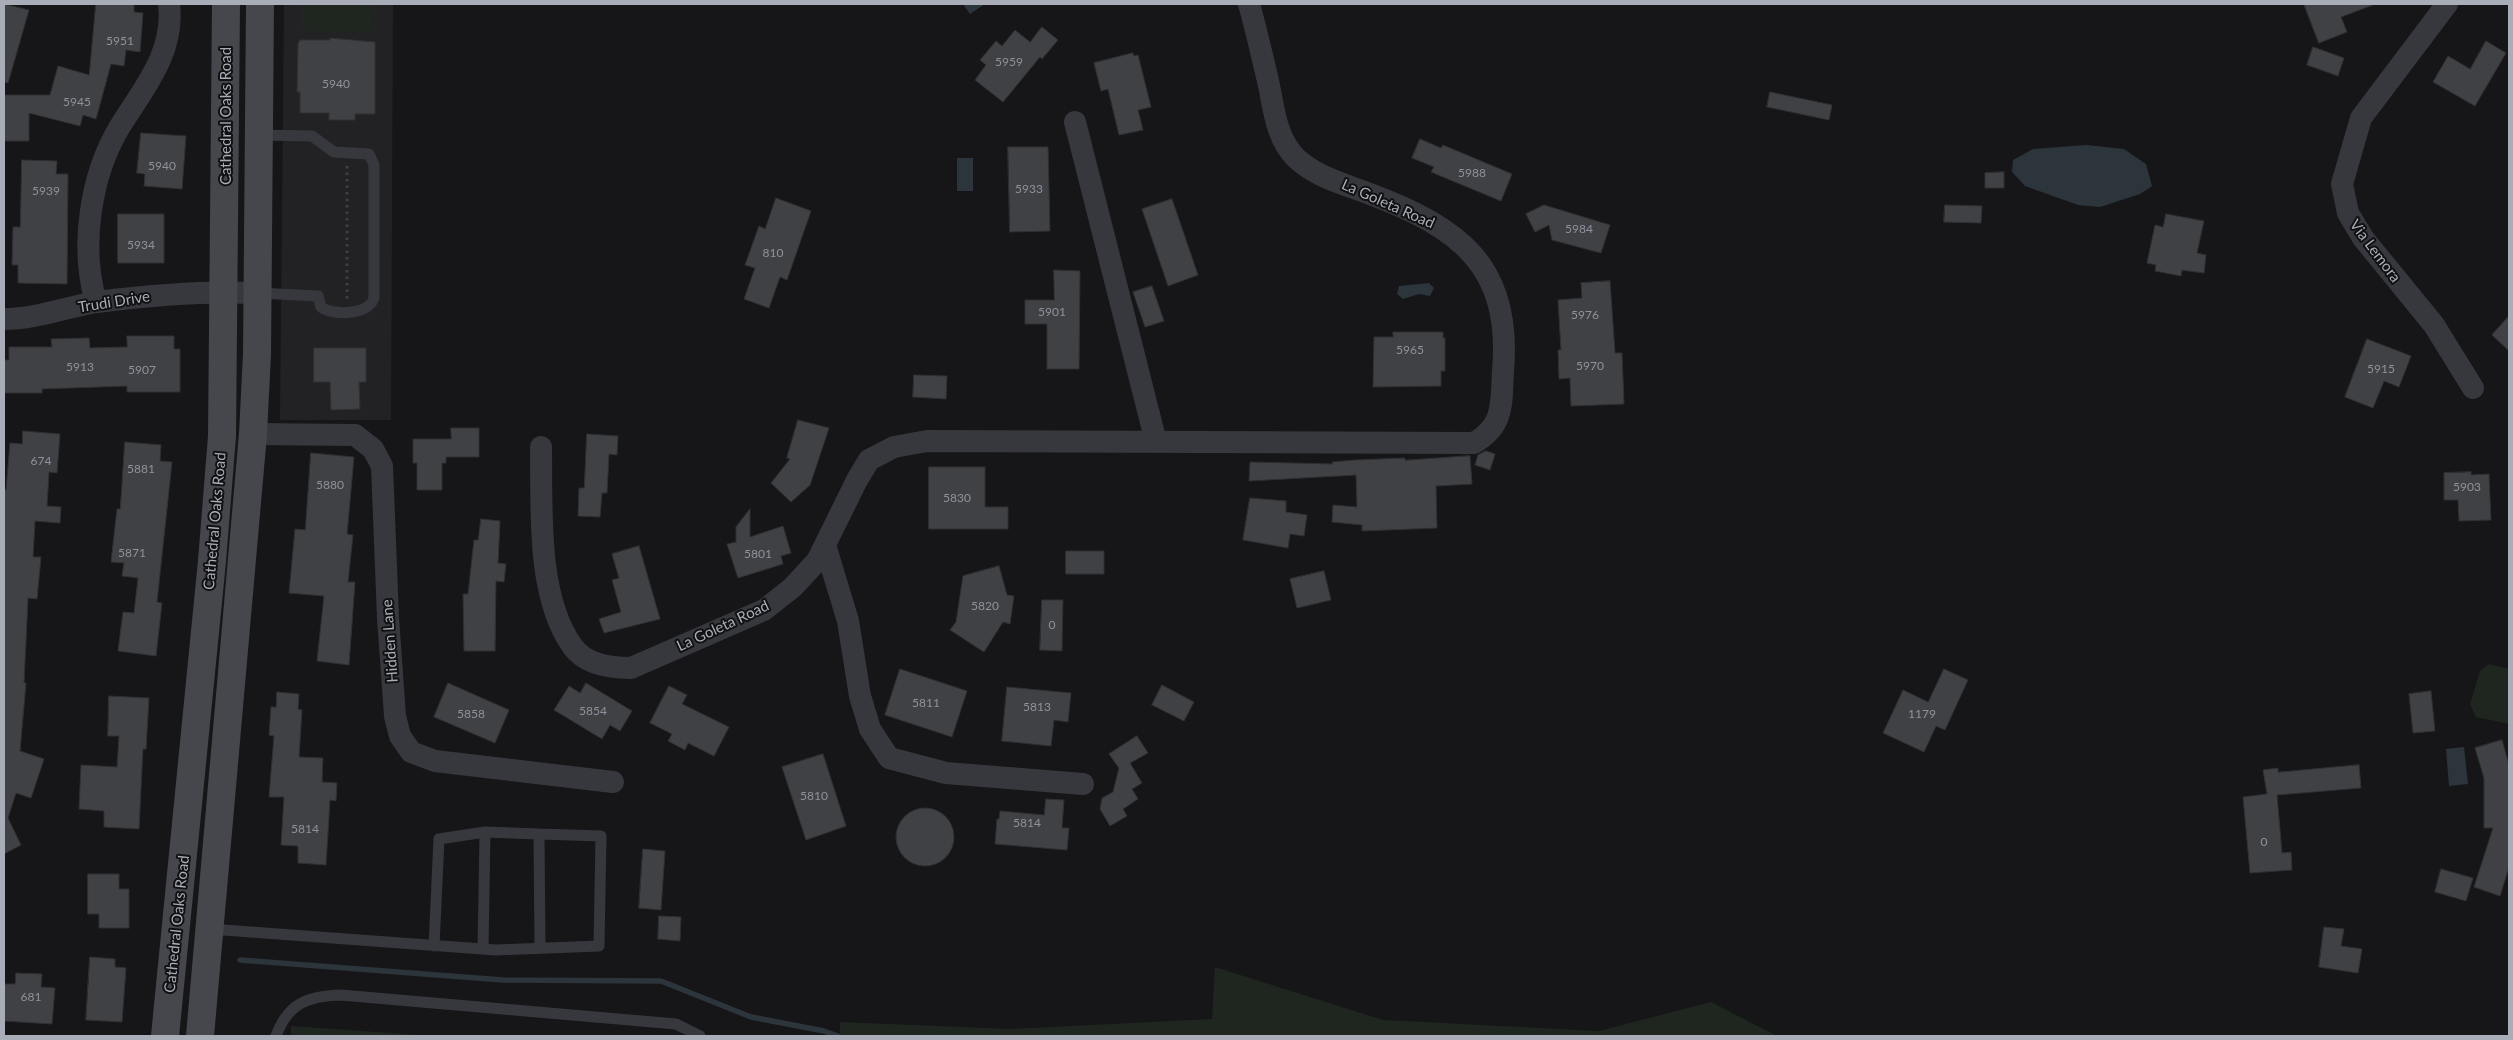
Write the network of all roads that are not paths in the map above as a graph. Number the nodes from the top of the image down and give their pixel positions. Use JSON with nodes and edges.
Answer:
{"nodes":[{"id":1,"x":169,"y":4,"type":"edge"},
{"id":2,"x":226,"y":4,"type":"edge"},
{"id":3,"x":260,"y":4,"type":"edge"},
{"id":4,"x":1250,"y":4,"type":"edge"},
{"id":5,"x":2447,"y":4,"type":"edge"},
{"id":6,"x":1075,"y":122,"type":"dead end"},
{"id":7,"x":259,"y":135,"type":"junction"},
{"id":8,"x":224,"y":292,"type":"junction"},
{"id":9,"x":257,"y":293,"type":"junction"},
{"id":10,"x":96,"y":302,"type":"junction"},
{"id":11,"x":4,"y":319,"type":"edge"},
{"id":12,"x":2473,"y":388,"type":"dead end"},
{"id":13,"x":253,"y":434,"type":"junction"},
{"id":14,"x":1156,"y":442,"type":"junction"},
{"id":15,"x":541,"y":447,"type":"dead end"},
{"id":16,"x":824,"y":545,"type":"junction"},
{"id":17,"x":613,"y":782,"type":"dead end"},
{"id":18,"x":1083,"y":784,"type":"dead end"},
{"id":19,"x":485,"y":832,"type":"junction"},
{"id":20,"x":540,"y":834,"type":"junction"},
{"id":21,"x":210,"y":928,"type":"junction"},
{"id":22,"x":434,"y":946,"type":"junction"},
{"id":23,"x":540,"y":948,"type":"junction"},
{"id":24,"x":483,"y":949,"type":"junction"},
{"id":25,"x":166,"y":1036,"type":"edge"},
{"id":26,"x":200,"y":1036,"type":"edge"},
{"id":27,"x":276,"y":1036,"type":"edge"},
{"id":28,"x":700,"y":1036,"type":"edge"}],
"edges":[{"from":1,"to":10,"type":"street"},
{"from":2,"to":8,"type":"main road","name":"Cathedral Oaks Road"},
{"from":3,"to":7,"type":"main road","name":"Cathedral Oaks Road"},
{"from":4,"to":14,"type":"street","name":"La Goleta Road"},
{"from":5,"to":12,"type":"street","name":"Via Lemora"},
{"from":6,"to":14,"type":"street"},
{"from":7,"to":9,"type":"main road","name":"Cathedral Oaks Road"},
{"from":7,"to":9,"type":"lane"},
{"from":8,"to":9,"type":"street","name":"Trudi Drive"},
{"from":8,"to":10,"type":"street","name":"Trudi Drive"},
{"from":8,"to":25,"type":"main road","name":"Cathedral Oaks Road"},
{"from":9,"to":13,"type":"main road","name":"Cathedral Oaks Road"},
{"from":10,"to":11,"type":"street","name":"Trudi Drive"},
{"from":13,"to":17,"type":"street","name":"Hidden Lane"},
{"from":13,"to":21,"type":"main road","name":"Cathedral Oaks Road"},
{"from":14,"to":16,"type":"street","name":"La Goleta Road"},
{"from":15,"to":16,"type":"street","name":"La Goleta Road"},
{"from":16,"to":18,"type":"street"},
{"from":19,"to":20,"type":"lane"},
{"from":19,"to":22,"type":"lane"},
{"from":19,"to":24,"type":"lane"},
{"from":20,"to":23,"type":"lane"},
{"from":20,"to":23,"type":"lane"},
{"from":21,"to":22,"type":"lane"},
{"from":21,"to":26,"type":"main road","name":"Cathedral Oaks Road"},
{"from":22,"to":24,"type":"lane"},
{"from":23,"to":24,"type":"lane"},
{"from":27,"to":28,"type":"lane"}]}
